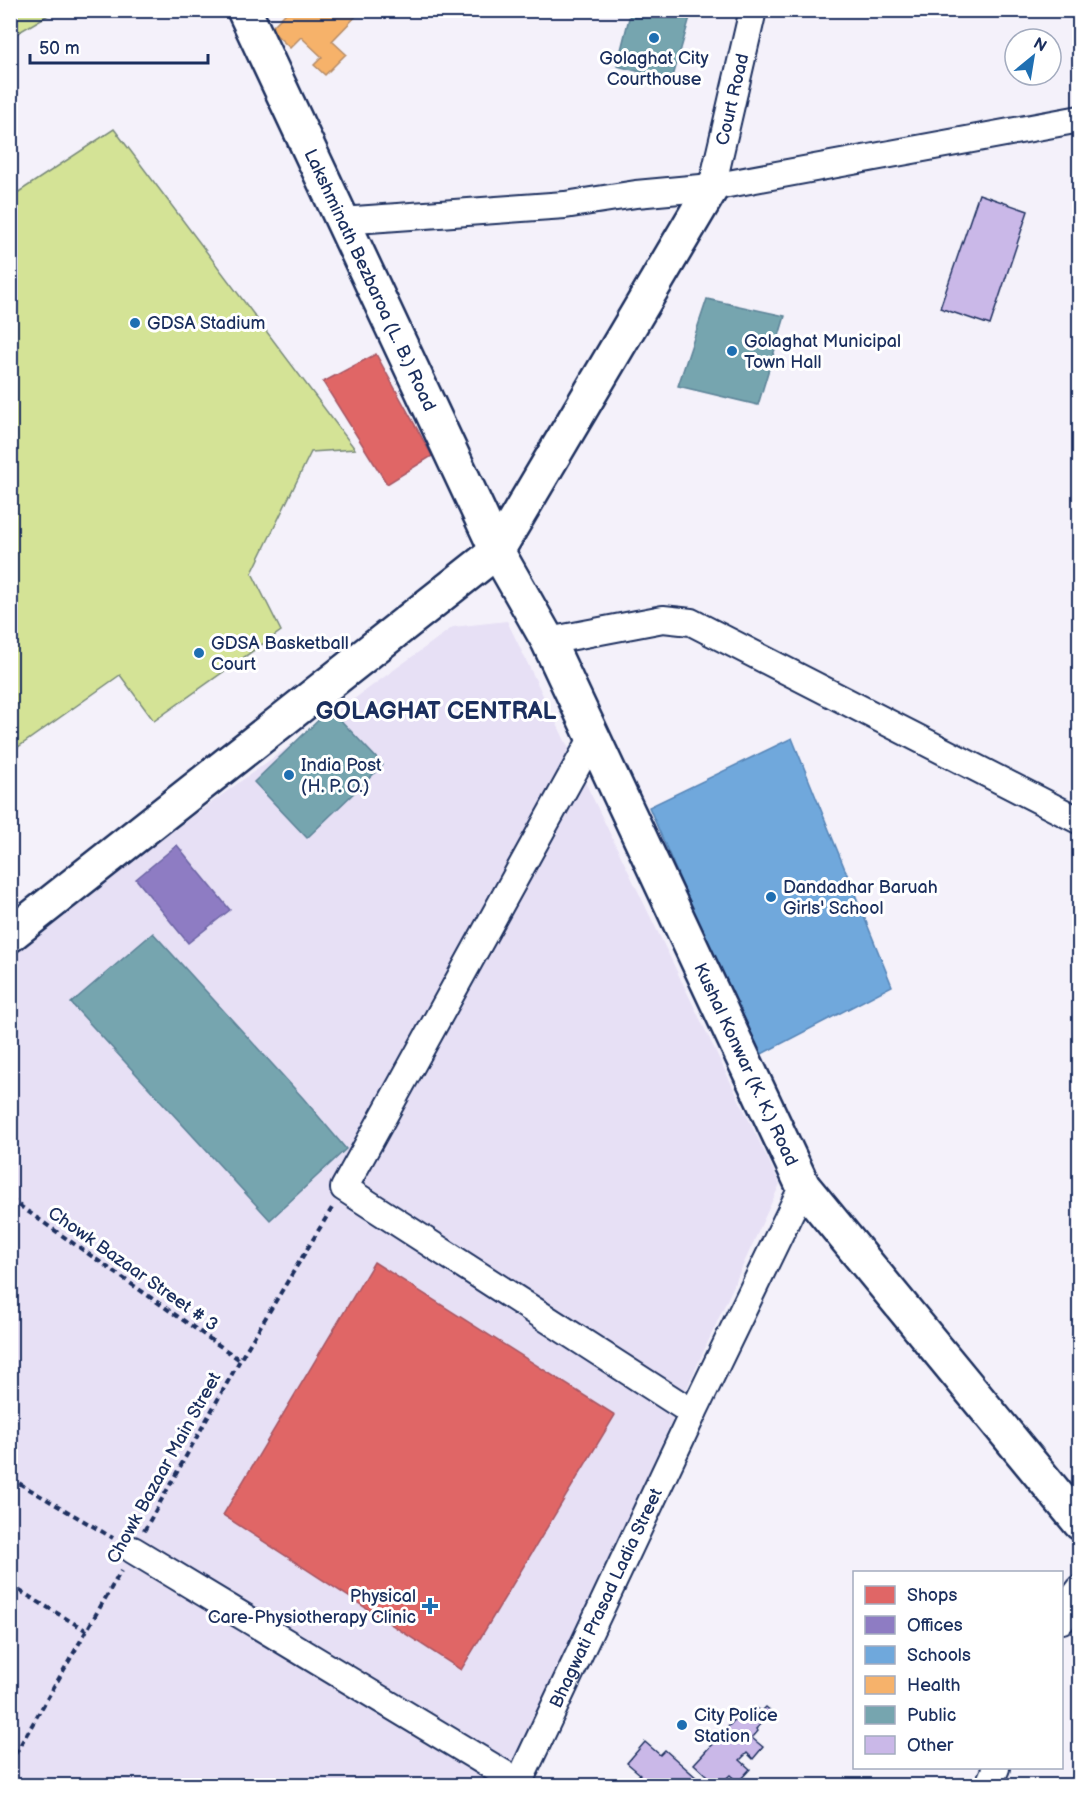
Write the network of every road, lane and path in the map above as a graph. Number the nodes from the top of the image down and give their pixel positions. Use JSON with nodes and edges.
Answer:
{"nodes":[{"id":1,"x":244,"y":10,"type":"edge"},
{"id":2,"x":753,"y":10,"type":"edge"},
{"id":3,"x":1080,"y":119,"type":"edge"},
{"id":4,"x":712,"y":187,"type":"junction"},
{"id":5,"x":341,"y":221,"type":"junction"},
{"id":6,"x":498,"y":551,"type":"junction"},
{"id":7,"x":548,"y":641,"type":"junction"},
{"id":8,"x":593,"y":737,"type":"junction"},
{"id":9,"x":1080,"y":821,"type":"edge"},
{"id":10,"x":10,"y":935,"type":"edge"},
{"id":11,"x":803,"y":1186,"type":"junction"},
{"id":12,"x":344,"y":1188,"type":"junction"},
{"id":13,"x":10,"y":1200,"type":"edge"},
{"id":14,"x":240,"y":1360,"type":"junction"},
{"id":15,"x":693,"y":1413,"type":"junction"},
{"id":16,"x":10,"y":1478,"type":"edge"},
{"id":17,"x":1080,"y":1523,"type":"edge"},
{"id":18,"x":133,"y":1550,"type":"junction"},
{"id":19,"x":10,"y":1586,"type":"edge"},
{"id":20,"x":1080,"y":1589,"type":"edge"},
{"id":21,"x":1063,"y":1618,"type":"edge"},
{"id":22,"x":87,"y":1631,"type":"junction"},
{"id":23,"x":10,"y":1763,"type":"edge"},
{"id":24,"x":995,"y":1769,"type":"edge"},
{"id":25,"x":517,"y":1784,"type":"edge"},
{"id":26,"x":988,"y":1785,"type":"edge"}],
"edges":[{"from":1,"to":5,"type":"main road","name":"Lakshminath Bezbaroa (L. B.) Road"},
{"from":2,"to":4,"type":"street","name":"Court Road"},
{"from":3,"to":4,"type":"street"},
{"from":4,"to":5,"type":"street"},
{"from":4,"to":6,"type":"main road"},
{"from":5,"to":6,"type":"main road","name":"Lakshminath Bezbaroa (L. B.) Road"},
{"from":6,"to":7,"type":"main road","name":"Kushal Konwar (K. K.) Road"},
{"from":6,"to":10,"type":"main road"},
{"from":7,"to":8,"type":"main road","name":"Kushal Konwar (K. K.) Road"},
{"from":7,"to":9,"type":"street"},
{"from":8,"to":11,"type":"main road","name":"Kushal Konwar (K. K.) Road"},
{"from":8,"to":12,"type":"street"},
{"from":11,"to":15,"type":"street","name":"Bhagwati Prasad Ladia Street"},
{"from":11,"to":17,"type":"main road","name":"Kushal Konwar (K. K.) Road"},
{"from":12,"to":14,"type":"path","name":"Chowk Bazaar Main Street"},
{"from":12,"to":15,"type":"street"},
{"from":13,"to":14,"type":"path","name":"Chowk Bazaar Street # 3"},
{"from":14,"to":18,"type":"path","name":"Chowk Bazaar Main Street"},
{"from":15,"to":25,"type":"street","name":"Bhagwati Prasad Ladia Street"},
{"from":16,"to":18,"type":"path"},
{"from":18,"to":22,"type":"path","name":"Chowk Bazaar Main Street"},
{"from":18,"to":25,"type":"street"},
{"from":19,"to":22,"type":"path"},
{"from":20,"to":21,"type":"street"},
{"from":22,"to":23,"type":"path","name":"Chowk Bazaar Main Street"},
{"from":24,"to":26,"type":"street"}]}
